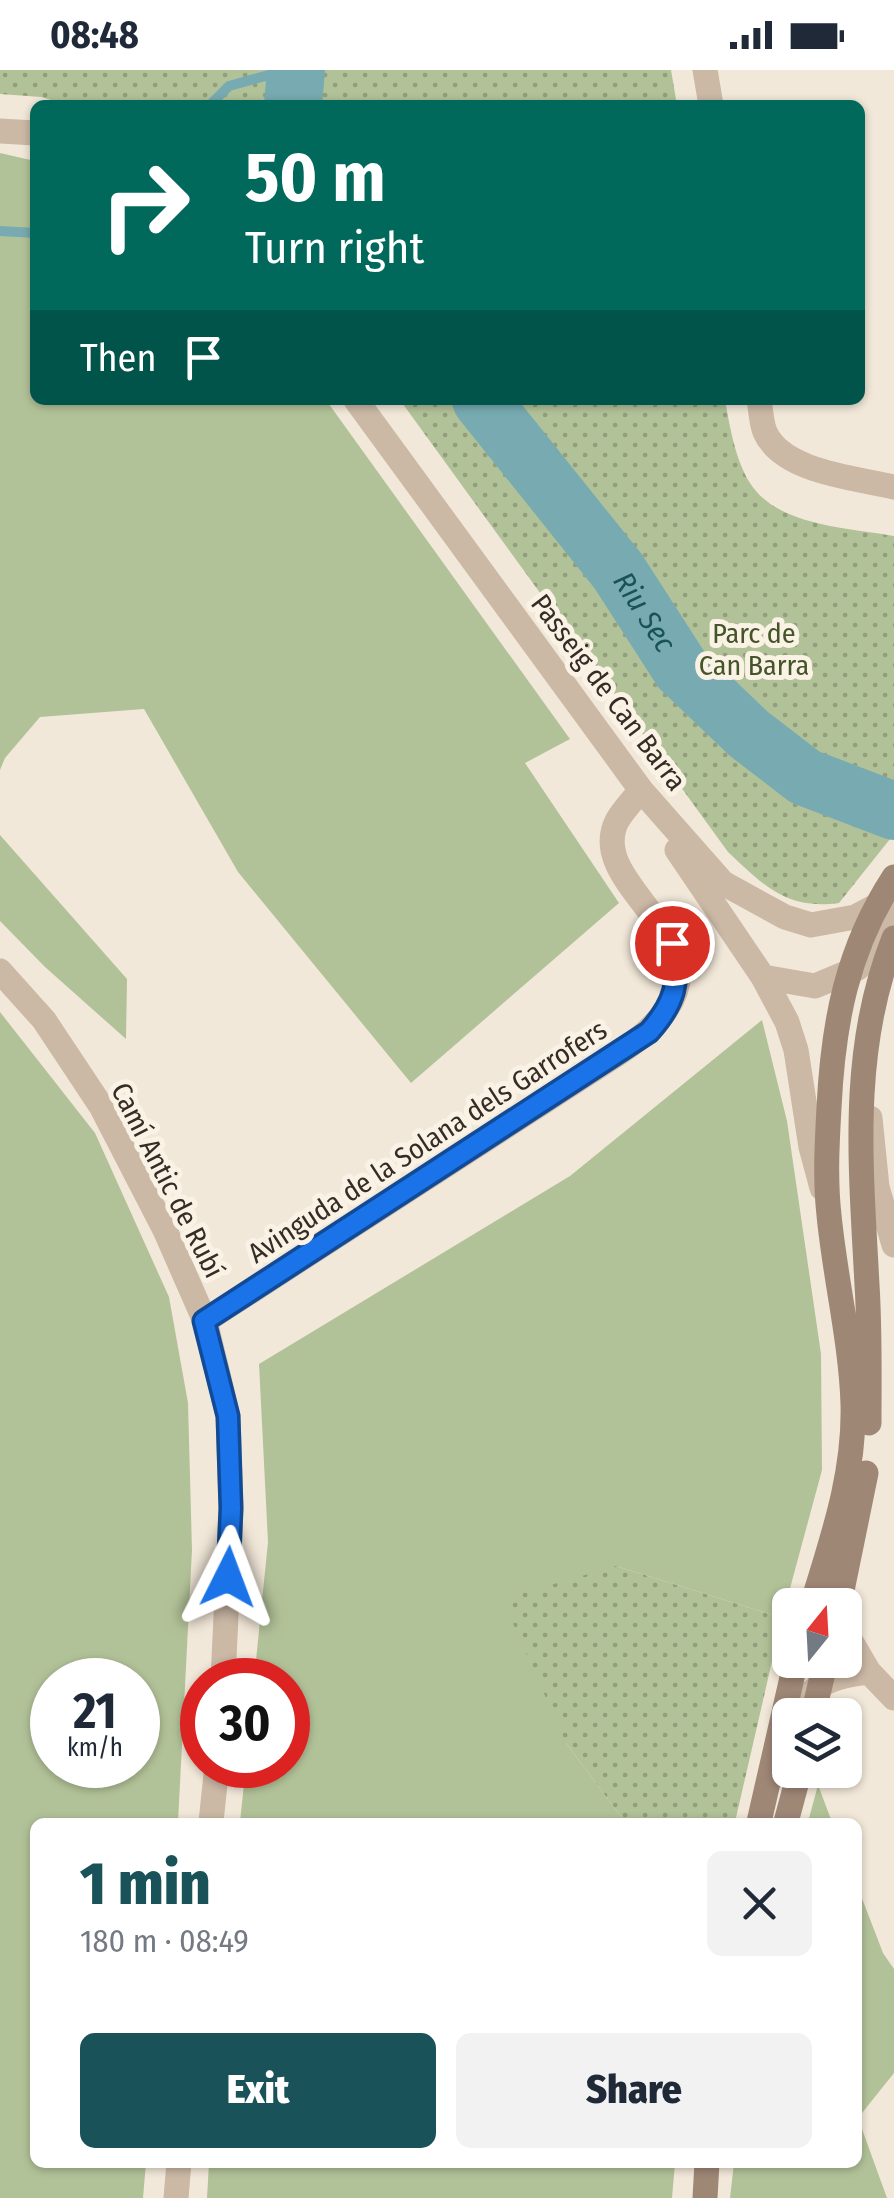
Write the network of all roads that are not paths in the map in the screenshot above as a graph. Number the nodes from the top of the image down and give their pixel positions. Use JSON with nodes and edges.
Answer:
{"nodes":[{"id":1,"x":706,"y":70,"type":"edge"},
{"id":2,"x":710,"y":100,"type":"edge"},
{"id":3,"x":0,"y":131,"type":"edge"},
{"id":4,"x":30,"y":134,"type":"edge"},
{"id":5,"x":360,"y":405,"type":"edge"},
{"id":6,"x":761,"y":405,"type":"edge"},
{"id":7,"x":894,"y":487,"type":"edge"},
{"id":8,"x":641,"y":790,"type":"junction"},
{"id":9,"x":894,"y":877,"type":"edge"},
{"id":10,"x":884,"y":905,"type":"edge"},
{"id":11,"x":894,"y":938,"type":"edge"},
{"id":12,"x":0,"y":971,"type":"edge"},
{"id":13,"x":848,"y":972,"type":"junction"},
{"id":14,"x":763,"y":977,"type":"junction"},
{"id":15,"x":864,"y":1056,"type":"junction"},
{"id":16,"x":828,"y":1211,"type":"junction"},
{"id":17,"x":894,"y":1245,"type":"edge"},
{"id":18,"x":204,"y":1321,"type":"junction"},
{"id":19,"x":817,"y":1588,"type":"edge"},
{"id":20,"x":843,"y":1588,"type":"edge"},
{"id":21,"x":224,"y":1658,"type":"edge"},
{"id":22,"x":862,"y":1660,"type":"edge"},
{"id":23,"x":869,"y":1672,"type":"junction"},
{"id":24,"x":862,"y":1673,"type":"edge"},
{"id":25,"x":792,"y":1678,"type":"edge"},
{"id":26,"x":894,"y":1698,"type":"edge"},
{"id":27,"x":771,"y":1762,"type":"joint"},
{"id":28,"x":214,"y":1788,"type":"edge"},
{"id":29,"x":795,"y":1788,"type":"edge"},
{"id":30,"x":210,"y":1818,"type":"edge"},
{"id":31,"x":760,"y":1818,"type":"edge"},
{"id":32,"x":787,"y":1818,"type":"edge"},
{"id":33,"x":178,"y":2168,"type":"edge"},
{"id":34,"x":708,"y":2168,"type":"edge"},
{"id":35,"x":176,"y":2198,"type":"edge"},
{"id":36,"x":705,"y":2198,"type":"edge"}],
"edges":[{"from":1,"to":2,"type":"street"},
{"from":3,"to":4,"type":"street"},
{"from":5,"to":8,"type":"street","name":"Passeig de Can Barra"},
{"from":6,"to":7,"type":"street"},
{"from":8,"to":10,"type":"street","name":"Passeig de Can Barra"},
{"from":8,"to":14,"type":"street"},
{"from":8,"to":18,"type":"street","name":"Avinguda de la Solana dels Garrofers"},
{"from":9,"to":10,"type":"main road"},
{"from":10,"to":13,"type":"main road"},
{"from":11,"to":15,"type":"main road"},
{"from":12,"to":18,"type":"street","name":"Camí Antic de Rubí"},
{"from":13,"to":14,"type":"street"},
{"from":13,"to":16,"type":"main road"},
{"from":14,"to":16,"type":"street"},
{"from":15,"to":17,"type":"street"},
{"from":15,"to":20,"type":"main road"},
{"from":16,"to":19,"type":"main road"},
{"from":18,"to":21,"type":"street","name":"Camí Antic de Rubí"},
{"from":22,"to":23,"type":"street"},
{"from":23,"to":24,"type":"street"},
{"from":23,"to":26,"type":"street"},
{"from":25,"to":27,"type":"main road"},
{"from":27,"to":31,"type":"main road"},
{"from":28,"to":30,"type":"street"},
{"from":29,"to":32,"type":"main road"},
{"from":33,"to":35,"type":"street"},
{"from":34,"to":36,"type":"main road"}]}
